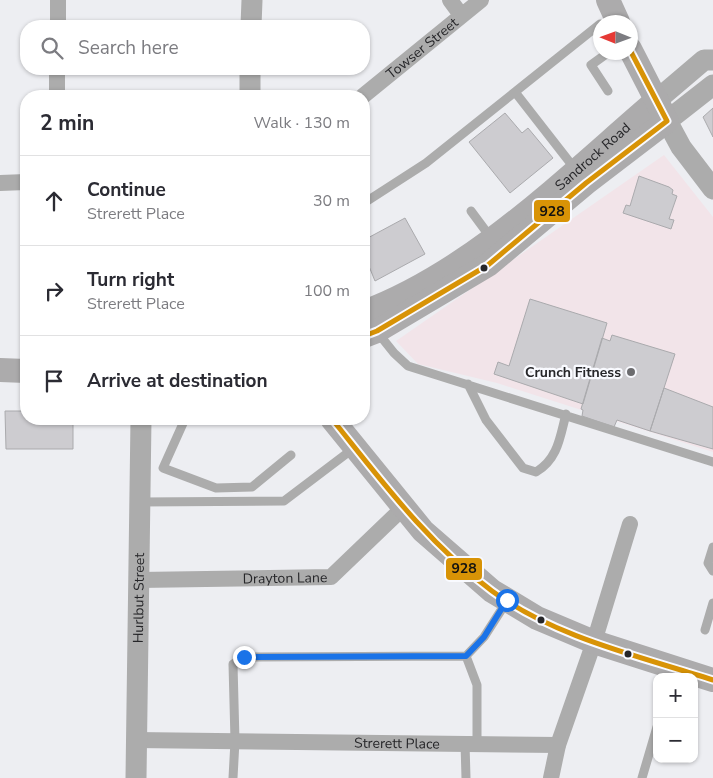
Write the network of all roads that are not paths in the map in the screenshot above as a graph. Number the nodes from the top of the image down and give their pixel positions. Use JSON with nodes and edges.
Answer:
{"nodes":[{"id":1,"x":58,"y":0,"type":"edge"},
{"id":2,"x":252,"y":0,"type":"edge"},
{"id":3,"x":450,"y":0,"type":"edge"},
{"id":4,"x":481,"y":0,"type":"edge"},
{"id":5,"x":461,"y":15,"type":"junction"},
{"id":6,"x":58,"y":20,"type":"edge"},
{"id":7,"x":251,"y":20,"type":"edge"},
{"id":8,"x":593,"y":28,"type":"edge"},
{"id":9,"x":598,"y":60,"type":"edge"},
{"id":10,"x":636,"y":60,"type":"edge"},
{"id":11,"x":713,"y":60,"type":"edge"},
{"id":12,"x":57,"y":75,"type":"edge"},
{"id":13,"x":250,"y":75,"type":"edge"},
{"id":14,"x":713,"y":85,"type":"edge"},
{"id":15,"x":57,"y":90,"type":"edge"},
{"id":16,"x":250,"y":90,"type":"edge"},
{"id":17,"x":370,"y":90,"type":"edge"},
{"id":18,"x":608,"y":91,"type":"dead end"},
{"id":19,"x":515,"y":92,"type":"junction"},
{"id":20,"x":657,"y":100,"type":"junction"},
{"id":21,"x":667,"y":120,"type":"junction"},
{"id":22,"x":575,"y":170,"type":"junction"},
{"id":23,"x":20,"y":182,"type":"edge"},
{"id":24,"x":0,"y":183,"type":"edge"},
{"id":25,"x":713,"y":189,"type":"edge"},
{"id":26,"x":370,"y":199,"type":"edge"},
{"id":27,"x":471,"y":211,"type":"dead end"},
{"id":28,"x":497,"y":246,"type":"junction"},
{"id":29,"x":370,"y":318,"type":"edge"},
{"id":30,"x":370,"y":323,"type":"edge"},
{"id":31,"x":0,"y":370,"type":"edge"},
{"id":32,"x":20,"y":370,"type":"edge"},
{"id":33,"x":468,"y":384,"type":"junction"},
{"id":34,"x":566,"y":414,"type":"junction"},
{"id":35,"x":142,"y":425,"type":"edge"},
{"id":36,"x":181,"y":425,"type":"edge"},
{"id":37,"x":337,"y":425,"type":"edge"},
{"id":38,"x":355,"y":447,"type":"junction"},
{"id":39,"x":291,"y":454,"type":"dead end"},
{"id":40,"x":713,"y":462,"type":"edge"},
{"id":41,"x":152,"y":469,"type":"junction"},
{"id":42,"x":140,"y":502,"type":"junction"},
{"id":43,"x":404,"y":507,"type":"junction"},
{"id":44,"x":630,"y":524,"type":"dead end"},
{"id":45,"x":713,"y":547,"type":"edge"},
{"id":46,"x":713,"y":571,"type":"edge"},
{"id":47,"x":139,"y":580,"type":"junction"},
{"id":48,"x":507,"y":600,"type":"junction"},
{"id":49,"x":713,"y":603,"type":"edge"},
{"id":50,"x":706,"y":630,"type":"dead end"},
{"id":51,"x":594,"y":642,"type":"junction"},
{"id":52,"x":466,"y":656,"type":"junction"},
{"id":53,"x":673,"y":672,"type":"edge"},
{"id":54,"x":713,"y":680,"type":"edge"},
{"id":55,"x":136,"y":740,"type":"junction"},
{"id":56,"x":235,"y":741,"type":"junction"},
{"id":57,"x":653,"y":741,"type":"edge"},
{"id":58,"x":471,"y":743,"type":"junction"},
{"id":59,"x":558,"y":745,"type":"junction"},
{"id":60,"x":136,"y":778,"type":"edge"},
{"id":61,"x":233,"y":778,"type":"edge"},
{"id":62,"x":466,"y":778,"type":"edge"},
{"id":63,"x":550,"y":778,"type":"edge"},
{"id":64,"x":642,"y":778,"type":"edge"}],
"edges":[{"from":1,"to":6,"type":"street"},
{"from":2,"to":7,"type":"street"},
{"from":3,"to":5,"type":"street"},
{"from":4,"to":5,"type":"street","name":"Towser Street"},
{"from":5,"to":17,"type":"street","name":"Towser Street"},
{"from":8,"to":19,"type":"lane"},
{"from":9,"to":18,"type":"lane"},
{"from":10,"to":20,"type":"main road"},
{"from":11,"to":20,"type":"street","name":"Sandrock Road"},
{"from":12,"to":15,"type":"street"},
{"from":13,"to":16,"type":"street"},
{"from":14,"to":21,"type":"street","name":"Sandrock Road"},
{"from":19,"to":22,"type":"lane"},
{"from":19,"to":26,"type":"lane"},
{"from":20,"to":21,"type":"main road"},
{"from":20,"to":22,"type":"main road","name":"Sandrock Road"},
{"from":21,"to":25,"type":"street"},
{"from":21,"to":28,"type":"main road","name":"Sandrock Road"},
{"from":22,"to":28,"type":"main road","name":"Sandrock Road"},
{"from":23,"to":24,"type":"street"},
{"from":27,"to":28,"type":"lane"},
{"from":28,"to":29,"type":"main road","name":"Sandrock Road"},
{"from":30,"to":33,"type":"lane"},
{"from":31,"to":32,"type":"main road"},
{"from":33,"to":34,"type":"lane"},
{"from":33,"to":34,"type":"lane"},
{"from":34,"to":40,"type":"lane"},
{"from":35,"to":41,"type":"street","name":"Hurlbut Street"},
{"from":36,"to":41,"type":"lane"},
{"from":37,"to":38,"type":"main road"},
{"from":38,"to":42,"type":"lane"},
{"from":38,"to":43,"type":"main road"},
{"from":39,"to":41,"type":"lane"},
{"from":41,"to":42,"type":"street","name":"Hurlbut Street"},
{"from":42,"to":47,"type":"street","name":"Hurlbut Street"},
{"from":43,"to":47,"type":"street","name":"Drayton Lane"},
{"from":43,"to":48,"type":"main road"},
{"from":44,"to":51,"type":"street"},
{"from":45,"to":46,"type":"lane"},
{"from":47,"to":55,"type":"street","name":"Hurlbut Street"},
{"from":48,"to":51,"type":"main road"},
{"from":48,"to":52,"type":"lane"},
{"from":49,"to":50,"type":"lane"},
{"from":51,"to":53,"type":"main road"},
{"from":51,"to":59,"type":"street"},
{"from":52,"to":56,"type":"lane"},
{"from":52,"to":58,"type":"lane"},
{"from":53,"to":54,"type":"main road"},
{"from":55,"to":56,"type":"street","name":"Strerett Place"},
{"from":55,"to":60,"type":"street","name":"Hurlbut Street"},
{"from":56,"to":58,"type":"street","name":"Strerett Place"},
{"from":56,"to":61,"type":"lane"},
{"from":57,"to":64,"type":"lane"},
{"from":58,"to":59,"type":"street","name":"Strerett Place"},
{"from":58,"to":62,"type":"lane"},
{"from":59,"to":63,"type":"street"}]}
